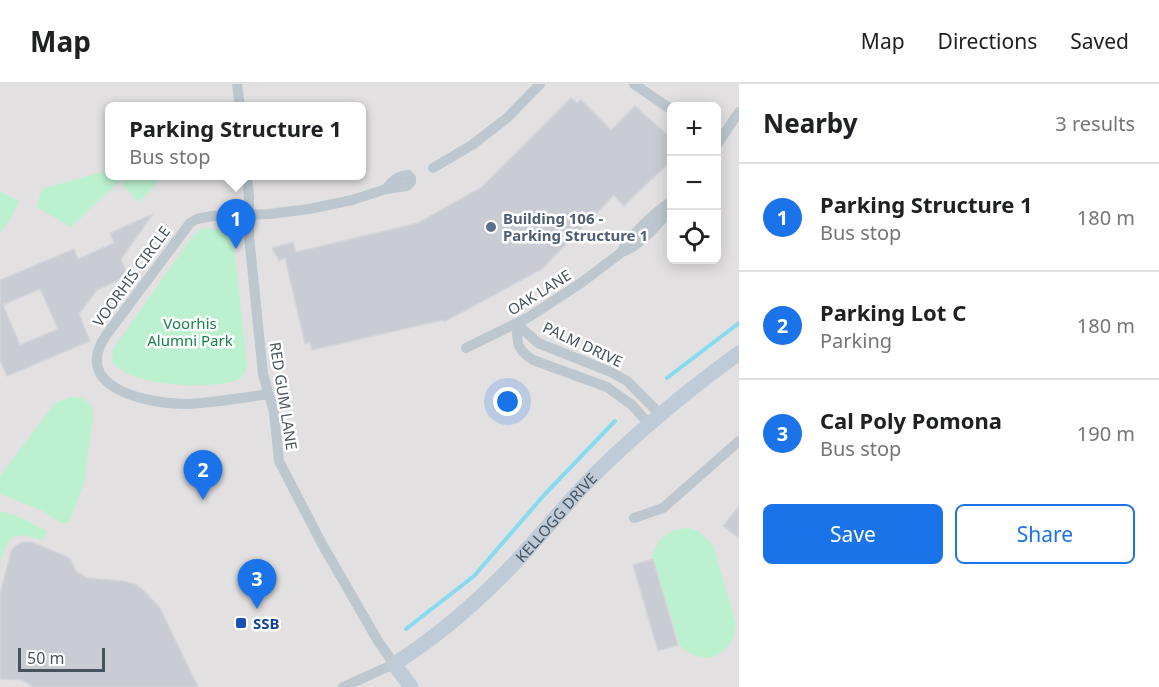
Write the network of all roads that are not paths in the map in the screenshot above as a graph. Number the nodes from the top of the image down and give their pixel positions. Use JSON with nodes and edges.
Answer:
{"nodes":[{"id":1,"x":237,"y":84,"type":"edge"},
{"id":2,"x":540,"y":84,"type":"edge"},
{"id":3,"x":634,"y":84,"type":"edge"},
{"id":4,"x":239,"y":102,"type":"edge"},
{"id":5,"x":667,"y":107,"type":"edge"},
{"id":6,"x":739,"y":112,"type":"edge"},
{"id":7,"x":721,"y":137,"type":"edge"},
{"id":8,"x":433,"y":168,"type":"dead end"},
{"id":9,"x":247,"y":180,"type":"edge"},
{"id":10,"x":386,"y":189,"type":"dead end"},
{"id":11,"x":667,"y":206,"type":"edge"},
{"id":12,"x":671,"y":210,"type":"edge"},
{"id":13,"x":249,"y":215,"type":"junction"},
{"id":14,"x":622,"y":252,"type":"junction"},
{"id":15,"x":517,"y":324,"type":"junction"},
{"id":16,"x":466,"y":348,"type":"dead end"},
{"id":17,"x":739,"y":353,"type":"edge"},
{"id":18,"x":268,"y":394,"type":"junction"},
{"id":19,"x":654,"y":419,"type":"junction"},
{"id":20,"x":739,"y":441,"type":"edge"},
{"id":21,"x":634,"y":518,"type":"dead end"},
{"id":22,"x":394,"y":664,"type":"junction"},
{"id":23,"x":343,"y":687,"type":"edge"},
{"id":24,"x":411,"y":687,"type":"edge"}],
"edges":[{"from":1,"to":4,"type":"street"},
{"from":2,"to":8,"type":"street"},
{"from":3,"to":5,"type":"street"},
{"from":6,"to":7,"type":"street"},
{"from":9,"to":13,"type":"street","name":"RED GUM LANE"},
{"from":10,"to":13,"type":"street"},
{"from":11,"to":14,"type":"street","name":"OAK LANE"},
{"from":12,"to":14,"type":"street","name":"OAK LANE"},
{"from":13,"to":18,"type":"street","name":"RED GUM LANE"},
{"from":13,"to":18,"type":"street","name":"VOORHIS CIRCLE"},
{"from":14,"to":15,"type":"street","name":"OAK LANE"},
{"from":15,"to":16,"type":"street","name":"OAK LANE"},
{"from":15,"to":19,"type":"street","name":"PALM DRIVE"},
{"from":15,"to":19,"type":"street","name":"PALM DRIVE"},
{"from":17,"to":19,"type":"street","name":"KELLOGG DRIVE"},
{"from":18,"to":22,"type":"street","name":"RED GUM LANE"},
{"from":19,"to":22,"type":"street","name":"KELLOGG DRIVE"},
{"from":20,"to":21,"type":"street"},
{"from":22,"to":23,"type":"street"},
{"from":22,"to":24,"type":"street"}]}
